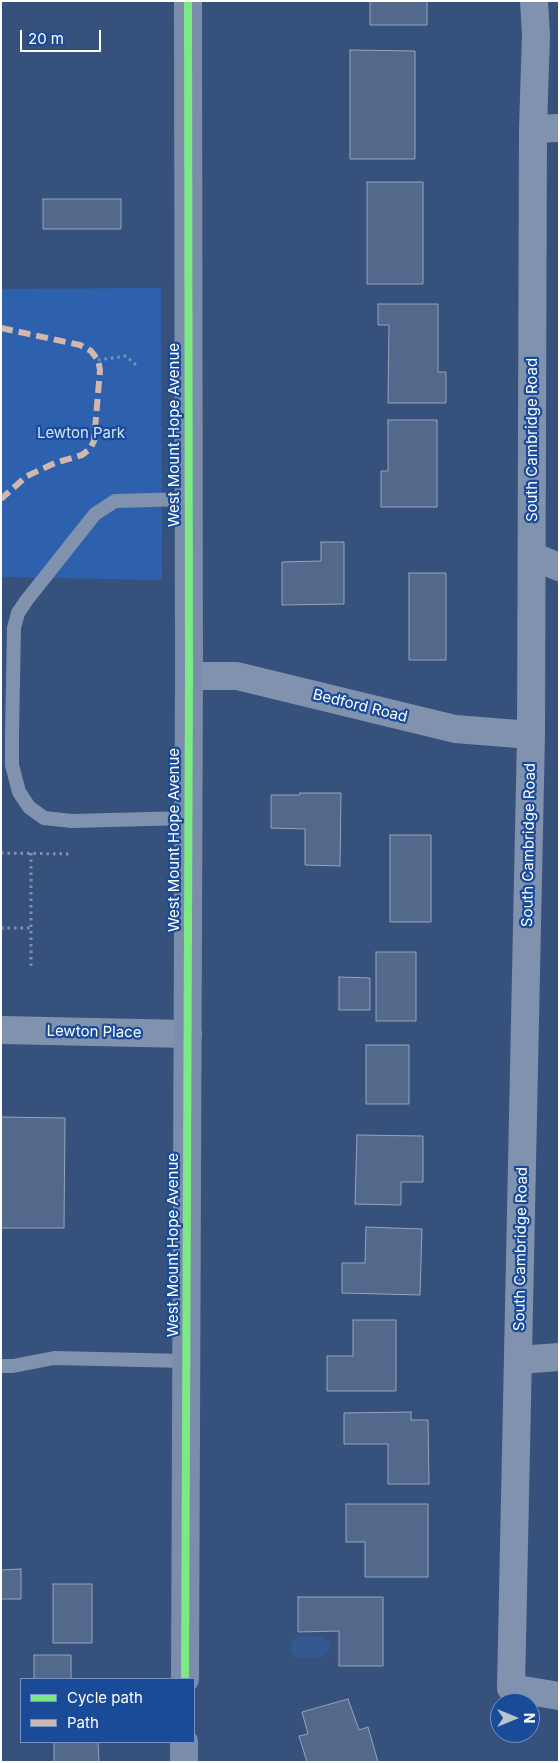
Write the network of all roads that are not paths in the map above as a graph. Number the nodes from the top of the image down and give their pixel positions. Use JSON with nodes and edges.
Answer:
{"nodes":[{"id":1,"x":188,"y":1,"type":"edge"},
{"id":2,"x":534,"y":1,"type":"edge"},
{"id":3,"x":546,"y":128,"type":"edge"},
{"id":4,"x":188,"y":499,"type":"junction"},
{"id":5,"x":532,"y":556,"type":"junction"},
{"id":6,"x":559,"y":567,"type":"edge"},
{"id":7,"x":188,"y":676,"type":"junction"},
{"id":8,"x":531,"y":735,"type":"junction"},
{"id":9,"x":188,"y":818,"type":"junction"},
{"id":10,"x":1,"y":1030,"type":"edge"},
{"id":11,"x":188,"y":1034,"type":"junction"},
{"id":12,"x":559,"y":1357,"type":"edge"},
{"id":13,"x":519,"y":1360,"type":"junction"},
{"id":14,"x":186,"y":1361,"type":"junction"},
{"id":15,"x":7,"y":1366,"type":"edge"},
{"id":16,"x":185,"y":1678,"type":"edge"},
{"id":17,"x":559,"y":1696,"type":"edge"},
{"id":18,"x":184,"y":1743,"type":"edge"},
{"id":19,"x":184,"y":1762,"type":"edge"}],
"edges":[{"from":1,"to":4,"type":"street","name":"West Mount Hope Avenue"},
{"from":2,"to":3,"type":"street","name":"South Cambridge Road"},
{"from":3,"to":5,"type":"street","name":"South Cambridge Road"},
{"from":4,"to":7,"type":"street","name":"West Mount Hope Avenue"},
{"from":4,"to":9,"type":"lane"},
{"from":5,"to":6,"type":"street"},
{"from":5,"to":8,"type":"street","name":"South Cambridge Road"},
{"from":7,"to":8,"type":"street","name":"Bedford Road"},
{"from":7,"to":9,"type":"street","name":"West Mount Hope Avenue"},
{"from":8,"to":13,"type":"street","name":"South Cambridge Road"},
{"from":9,"to":11,"type":"street","name":"West Mount Hope Avenue"},
{"from":10,"to":11,"type":"street","name":"Lewton Place"},
{"from":11,"to":14,"type":"street","name":"West Mount Hope Avenue"},
{"from":12,"to":13,"type":"street"},
{"from":13,"to":17,"type":"street","name":"South Cambridge Road"},
{"from":14,"to":15,"type":"lane"},
{"from":14,"to":16,"type":"street","name":"West Mount Hope Avenue"},
{"from":18,"to":19,"type":"street"}]}
